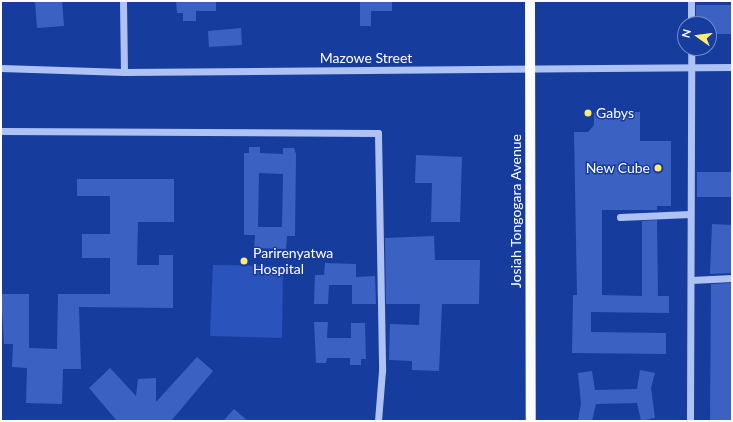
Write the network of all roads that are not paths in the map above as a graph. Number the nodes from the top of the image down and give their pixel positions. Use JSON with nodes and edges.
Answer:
{"nodes":[{"id":1,"x":123,"y":1,"type":"edge"},
{"id":2,"x":530,"y":1,"type":"edge"},
{"id":3,"x":691,"y":1,"type":"edge"},
{"id":4,"x":691,"y":16,"type":"edge"},
{"id":5,"x":691,"y":56,"type":"edge"},
{"id":6,"x":732,"y":67,"type":"edge"},
{"id":7,"x":1,"y":68,"type":"edge"},
{"id":8,"x":691,"y":68,"type":"junction"},
{"id":9,"x":529,"y":71,"type":"junction"},
{"id":10,"x":124,"y":72,"type":"junction"},
{"id":11,"x":1,"y":131,"type":"edge"},
{"id":12,"x":690,"y":214,"type":"junction"},
{"id":13,"x":620,"y":217,"type":"dead end"},
{"id":14,"x":732,"y":278,"type":"edge"},
{"id":15,"x":691,"y":280,"type":"junction"},
{"id":16,"x":378,"y":421,"type":"edge"},
{"id":17,"x":531,"y":421,"type":"edge"},
{"id":18,"x":690,"y":421,"type":"edge"}],
"edges":[{"from":1,"to":10,"type":"street"},
{"from":2,"to":9,"type":"main road","name":"Josiah Tongogara Avenue"},
{"from":3,"to":4,"type":"street"},
{"from":5,"to":8,"type":"street"},
{"from":6,"to":8,"type":"street","name":"Mazowe Street"},
{"from":7,"to":10,"type":"street","name":"Mazowe Street"},
{"from":8,"to":9,"type":"street","name":"Mazowe Street"},
{"from":8,"to":12,"type":"street"},
{"from":9,"to":10,"type":"street","name":"Mazowe Street"},
{"from":9,"to":17,"type":"main road","name":"Josiah Tongogara Avenue"},
{"from":11,"to":16,"type":"street"},
{"from":12,"to":13,"type":"street"},
{"from":12,"to":15,"type":"street"},
{"from":14,"to":15,"type":"street"},
{"from":15,"to":18,"type":"street"}]}
